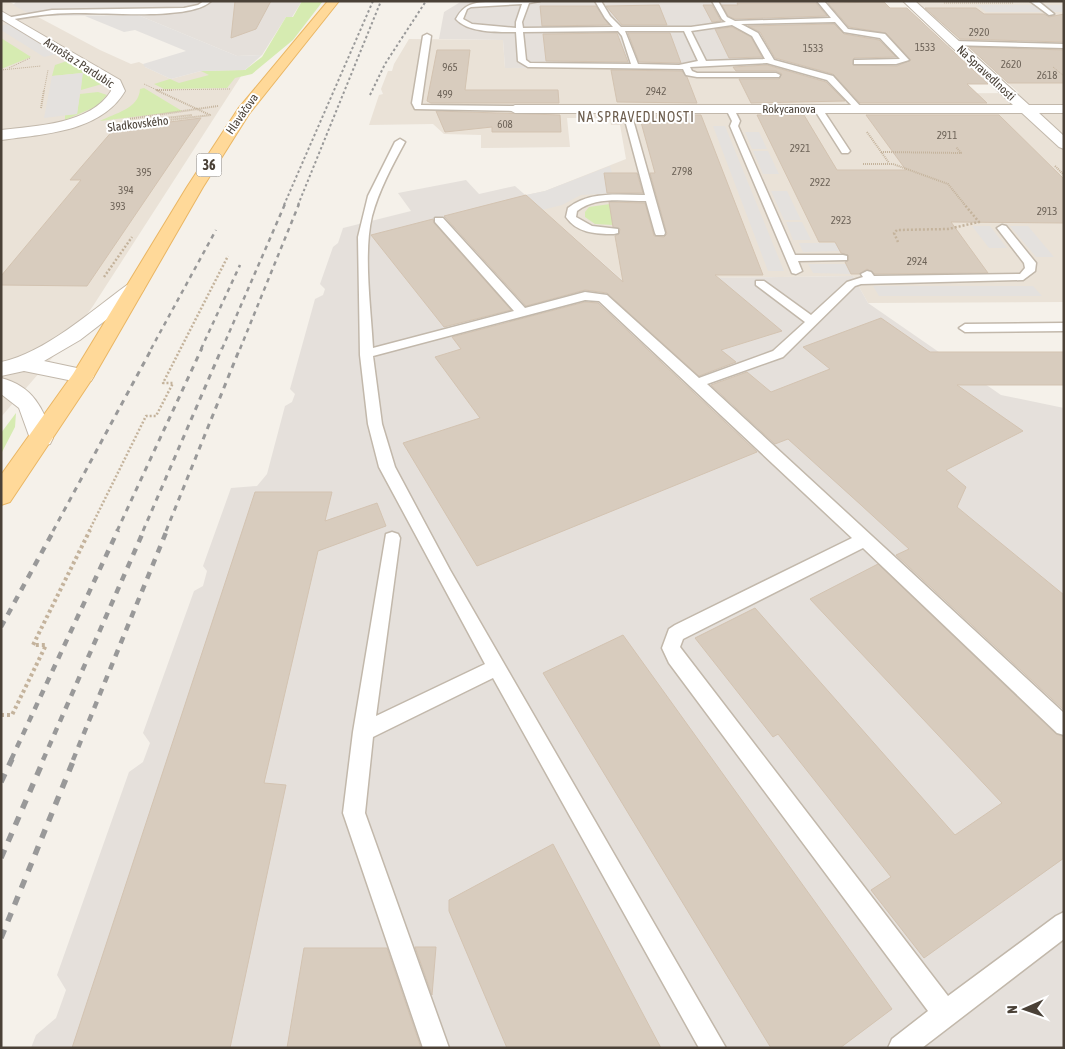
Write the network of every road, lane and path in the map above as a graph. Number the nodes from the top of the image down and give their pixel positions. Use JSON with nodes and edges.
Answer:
{"nodes":[{"id":1,"x":208,"y":1,"type":"edge"},
{"id":2,"x":334,"y":1,"type":"edge"},
{"id":3,"x":537,"y":1,"type":"edge"},
{"id":4,"x":598,"y":1,"type":"edge"},
{"id":5,"x":715,"y":1,"type":"edge"},
{"id":6,"x":820,"y":1,"type":"edge"},
{"id":7,"x":94,"y":2,"type":"edge"},
{"id":8,"x":526,"y":2,"type":"edge"},
{"id":9,"x":909,"y":2,"type":"edge"},
{"id":10,"x":1034,"y":2,"type":"edge"},
{"id":11,"x":83,"y":11,"type":"junction"},
{"id":12,"x":1051,"y":14,"type":"dead end"},
{"id":13,"x":5,"y":16,"type":"edge"},
{"id":14,"x":836,"y":20,"type":"junction"},
{"id":15,"x":733,"y":23,"type":"junction"},
{"id":16,"x":687,"y":29,"type":"junction"},
{"id":17,"x":520,"y":30,"type":"junction"},
{"id":18,"x":620,"y":30,"type":"junction"},
{"id":19,"x":427,"y":36,"type":"dead end"},
{"id":20,"x":953,"y":43,"type":"junction"},
{"id":21,"x":1064,"y":46,"type":"edge"},
{"id":22,"x":36,"y":56,"type":"dead end"},
{"id":23,"x":768,"y":60,"type":"junction"},
{"id":24,"x":857,"y":62,"type":"dead end"},
{"id":25,"x":703,"y":63,"type":"junction"},
{"id":26,"x":635,"y":66,"type":"junction"},
{"id":27,"x":686,"y":67,"type":"junction"},
{"id":28,"x":6,"y":69,"type":"junction"},
{"id":29,"x":1,"y":70,"type":"edge"},
{"id":30,"x":776,"y":75,"type":"dead end"},
{"id":31,"x":144,"y":84,"type":"dead end"},
{"id":32,"x":157,"y":90,"type":"junction"},
{"id":33,"x":226,"y":95,"type":"dead end"},
{"id":34,"x":222,"y":101,"type":"dead end"},
{"id":35,"x":515,"y":109,"type":"joint"},
{"id":36,"x":626,"y":109,"type":"junction"},
{"id":37,"x":730,"y":109,"type":"junction"},
{"id":38,"x":818,"y":109,"type":"junction"},
{"id":39,"x":858,"y":109,"type":"junction"},
{"id":40,"x":1025,"y":109,"type":"junction"},
{"id":41,"x":1064,"y":109,"type":"edge"},
{"id":42,"x":198,"y":110,"type":"junction"},
{"id":43,"x":40,"y":113,"type":"dead end"},
{"id":44,"x":192,"y":115,"type":"dead end"},
{"id":45,"x":211,"y":115,"type":"junction"},
{"id":46,"x":121,"y":120,"type":"dead end"},
{"id":47,"x":206,"y":123,"type":"dead end"},
{"id":48,"x":118,"y":124,"type":"dead end"},
{"id":49,"x":114,"y":127,"type":"dead end"},
{"id":50,"x":864,"y":129,"type":"dead end"},
{"id":51,"x":1,"y":134,"type":"edge"},
{"id":52,"x":400,"y":142,"type":"dead end"},
{"id":53,"x":1064,"y":144,"type":"edge"},
{"id":54,"x":956,"y":147,"type":"dead end"},
{"id":55,"x":845,"y":151,"type":"dead end"},
{"id":56,"x":881,"y":152,"type":"junction"},
{"id":57,"x":861,"y":164,"type":"dead end"},
{"id":58,"x":889,"y":164,"type":"junction"},
{"id":59,"x":616,"y":186,"type":"dead end"},
{"id":60,"x":650,"y":198,"type":"junction"},
{"id":61,"x":618,"y":199,"type":"junction"},
{"id":62,"x":439,"y":220,"type":"dead end"},
{"id":63,"x":1002,"y":228,"type":"dead end"},
{"id":64,"x":614,"y":231,"type":"dead end"},
{"id":65,"x":136,"y":232,"type":"dead end"},
{"id":66,"x":660,"y":233,"type":"dead end"},
{"id":67,"x":898,"y":242,"type":"dead end"},
{"id":68,"x":228,"y":256,"type":"dead end"},
{"id":69,"x":790,"y":258,"type":"junction"},
{"id":70,"x":843,"y":258,"type":"dead end"},
{"id":71,"x":796,"y":271,"type":"dead end"},
{"id":72,"x":103,"y":280,"type":"dead end"},
{"id":73,"x":760,"y":283,"type":"dead end"},
{"id":74,"x":134,"y":289,"type":"junction"},
{"id":75,"x":523,"y":313,"type":"junction"},
{"id":76,"x":813,"y":322,"type":"junction"},
{"id":77,"x":1064,"y":327,"type":"edge"},
{"id":78,"x":965,"y":328,"type":"dead end"},
{"id":79,"x":368,"y":353,"type":"junction"},
{"id":80,"x":24,"y":364,"type":"junction"},
{"id":81,"x":1,"y":369,"type":"edge"},
{"id":82,"x":83,"y":376,"type":"junction"},
{"id":83,"x":697,"y":383,"type":"junction"},
{"id":84,"x":1,"y":384,"type":"edge"},
{"id":85,"x":40,"y":438,"type":"junction"},
{"id":86,"x":1,"y":495,"type":"edge"},
{"id":87,"x":392,"y":538,"type":"dead end"},
{"id":88,"x":864,"y":540,"type":"junction"},
{"id":89,"x":497,"y":667,"type":"junction"},
{"id":90,"x":1,"y":715,"type":"edge"},
{"id":91,"x":1064,"y":726,"type":"edge"},
{"id":92,"x":363,"y":732,"type":"junction"},
{"id":93,"x":1064,"y":924,"type":"edge"},
{"id":94,"x":946,"y":1014,"type":"junction"},
{"id":95,"x":436,"y":1048,"type":"edge"},
{"id":96,"x":713,"y":1048,"type":"edge"},
{"id":97,"x":901,"y":1048,"type":"edge"}],
"edges":[{"from":1,"to":11,"type":"lane"},
{"from":2,"to":74,"type":"main road","name":"Hlaváčova","number":"36"},
{"from":3,"to":8,"type":"lane"},
{"from":4,"to":18,"type":"lane"},
{"from":5,"to":15,"type":"lane"},
{"from":6,"to":14,"type":"lane"},
{"from":7,"to":11,"type":"lane"},
{"from":8,"to":17,"type":"lane"},
{"from":8,"to":17,"type":"lane"},
{"from":9,"to":10,"type":"path"},
{"from":9,"to":20,"type":"street","name":"Na Spravedlnosti"},
{"from":10,"to":12,"type":"lane"},
{"from":11,"to":13,"type":"lane"},
{"from":13,"to":51,"type":"street","name":"Arnošta z Pardubic"},
{"from":14,"to":15,"type":"lane"},
{"from":14,"to":24,"type":"lane"},
{"from":15,"to":16,"type":"lane"},
{"from":15,"to":23,"type":"lane"},
{"from":16,"to":18,"type":"lane"},
{"from":16,"to":25,"type":"lane"},
{"from":17,"to":18,"type":"lane"},
{"from":17,"to":26,"type":"lane"},
{"from":18,"to":26,"type":"lane"},
{"from":19,"to":35,"type":"lane"},
{"from":20,"to":21,"type":"lane"},
{"from":20,"to":40,"type":"street","name":"Na Spravedlnosti"},
{"from":22,"to":28,"type":"path"},
{"from":23,"to":25,"type":"lane"},
{"from":23,"to":39,"type":"lane"},
{"from":25,"to":27,"type":"lane"},
{"from":26,"to":27,"type":"lane"},
{"from":27,"to":30,"type":"lane"},
{"from":28,"to":29,"type":"path"},
{"from":28,"to":43,"type":"path"},
{"from":31,"to":32,"type":"path"},
{"from":32,"to":33,"type":"path"},
{"from":32,"to":42,"type":"path"},
{"from":34,"to":42,"type":"path"},
{"from":35,"to":36,"type":"street","name":"Rokycanova"},
{"from":36,"to":37,"type":"street","name":"Rokycanova"},
{"from":36,"to":60,"type":"lane"},
{"from":37,"to":38,"type":"street","name":"Rokycanova"},
{"from":37,"to":69,"type":"lane"},
{"from":38,"to":39,"type":"street","name":"Rokycanova"},
{"from":38,"to":55,"type":"lane"},
{"from":39,"to":40,"type":"street","name":"Rokycanova"},
{"from":40,"to":41,"type":"street","name":"Rokycanova"},
{"from":40,"to":53,"type":"street","name":"Na Spravedlnosti"},
{"from":42,"to":45,"type":"path"},
{"from":42,"to":46,"type":"path"},
{"from":44,"to":48,"type":"path"},
{"from":45,"to":47,"type":"path"},
{"from":45,"to":49,"type":"path","name":"Sladkovského"},
{"from":50,"to":56,"type":"path"},
{"from":52,"to":79,"type":"lane"},
{"from":54,"to":56,"type":"path"},
{"from":56,"to":58,"type":"path"},
{"from":57,"to":58,"type":"path"},
{"from":58,"to":67,"type":"path"},
{"from":59,"to":61,"type":"lane"},
{"from":60,"to":61,"type":"lane"},
{"from":60,"to":66,"type":"lane"},
{"from":61,"to":64,"type":"lane"},
{"from":62,"to":75,"type":"lane"},
{"from":63,"to":76,"type":"lane"},
{"from":65,"to":72,"type":"path"},
{"from":68,"to":90,"type":"path"},
{"from":69,"to":70,"type":"lane"},
{"from":69,"to":71,"type":"lane"},
{"from":73,"to":76,"type":"lane"},
{"from":74,"to":80,"type":"street","name":"Hlaváčova"},
{"from":74,"to":82,"type":"main road","name":"Hlaváčova","number":"36"},
{"from":75,"to":79,"type":"lane"},
{"from":75,"to":83,"type":"lane"},
{"from":76,"to":83,"type":"lane"},
{"from":77,"to":78,"type":"lane"},
{"from":79,"to":89,"type":"lane"},
{"from":80,"to":81,"type":"street"},
{"from":80,"to":82,"type":"street"},
{"from":82,"to":84,"type":"street"},
{"from":82,"to":85,"type":"main road","name":"Hlaváčova","number":"36"},
{"from":83,"to":88,"type":"lane"},
{"from":84,"to":85,"type":"street"},
{"from":85,"to":86,"type":"main road","name":"Hlaváčova","number":"36"},
{"from":87,"to":92,"type":"lane"},
{"from":88,"to":91,"type":"lane"},
{"from":88,"to":94,"type":"lane"},
{"from":89,"to":92,"type":"lane"},
{"from":89,"to":96,"type":"lane"},
{"from":92,"to":95,"type":"lane"},
{"from":93,"to":94,"type":"lane"},
{"from":94,"to":97,"type":"lane"}]}
